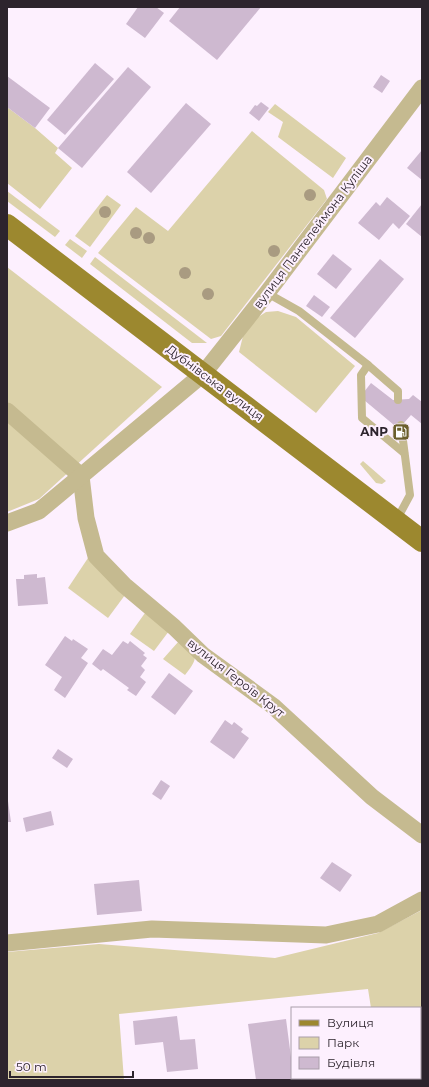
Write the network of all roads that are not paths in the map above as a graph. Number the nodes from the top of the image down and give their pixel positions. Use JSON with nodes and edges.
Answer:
{"nodes":[{"id":1,"x":422,"y":88,"type":"edge"},
{"id":2,"x":7,"y":225,"type":"edge"},
{"id":3,"x":267,"y":293,"type":"junction"},
{"id":4,"x":368,"y":365,"type":"junction"},
{"id":5,"x":203,"y":374,"type":"junction"},
{"id":6,"x":398,"y":400,"type":"dead end"},
{"id":7,"x":7,"y":411,"type":"edge"},
{"id":8,"x":401,"y":424,"type":"dead end"},
{"id":9,"x":404,"y":453,"type":"junction"},
{"id":10,"x":81,"y":476,"type":"junction"},
{"id":11,"x":396,"y":522,"type":"junction"},
{"id":12,"x":7,"y":523,"type":"edge"},
{"id":13,"x":422,"y":542,"type":"edge"},
{"id":14,"x":422,"y":835,"type":"edge"},
{"id":15,"x":422,"y":900,"type":"edge"},
{"id":16,"x":7,"y":943,"type":"edge"}],
"edges":[{"from":1,"to":3,"type":"street","name":"вулиця Пантелеймона Куліша"},
{"from":2,"to":5,"type":"main road","name":"Дубнівська вулиця"},
{"from":3,"to":4,"type":"lane"},
{"from":3,"to":5,"type":"street","name":"вулиця Пантелеймона Куліша"},
{"from":4,"to":6,"type":"lane"},
{"from":4,"to":9,"type":"lane"},
{"from":5,"to":10,"type":"street"},
{"from":5,"to":11,"type":"main road","name":"Дубнівська вулиця"},
{"from":7,"to":10,"type":"street"},
{"from":8,"to":9,"type":"lane"},
{"from":9,"to":11,"type":"lane"},
{"from":10,"to":12,"type":"street"},
{"from":10,"to":14,"type":"street","name":"вулиця Героїв Крут"},
{"from":11,"to":13,"type":"main road","name":"Дубнівська вулиця"},
{"from":15,"to":16,"type":"street"}]}
